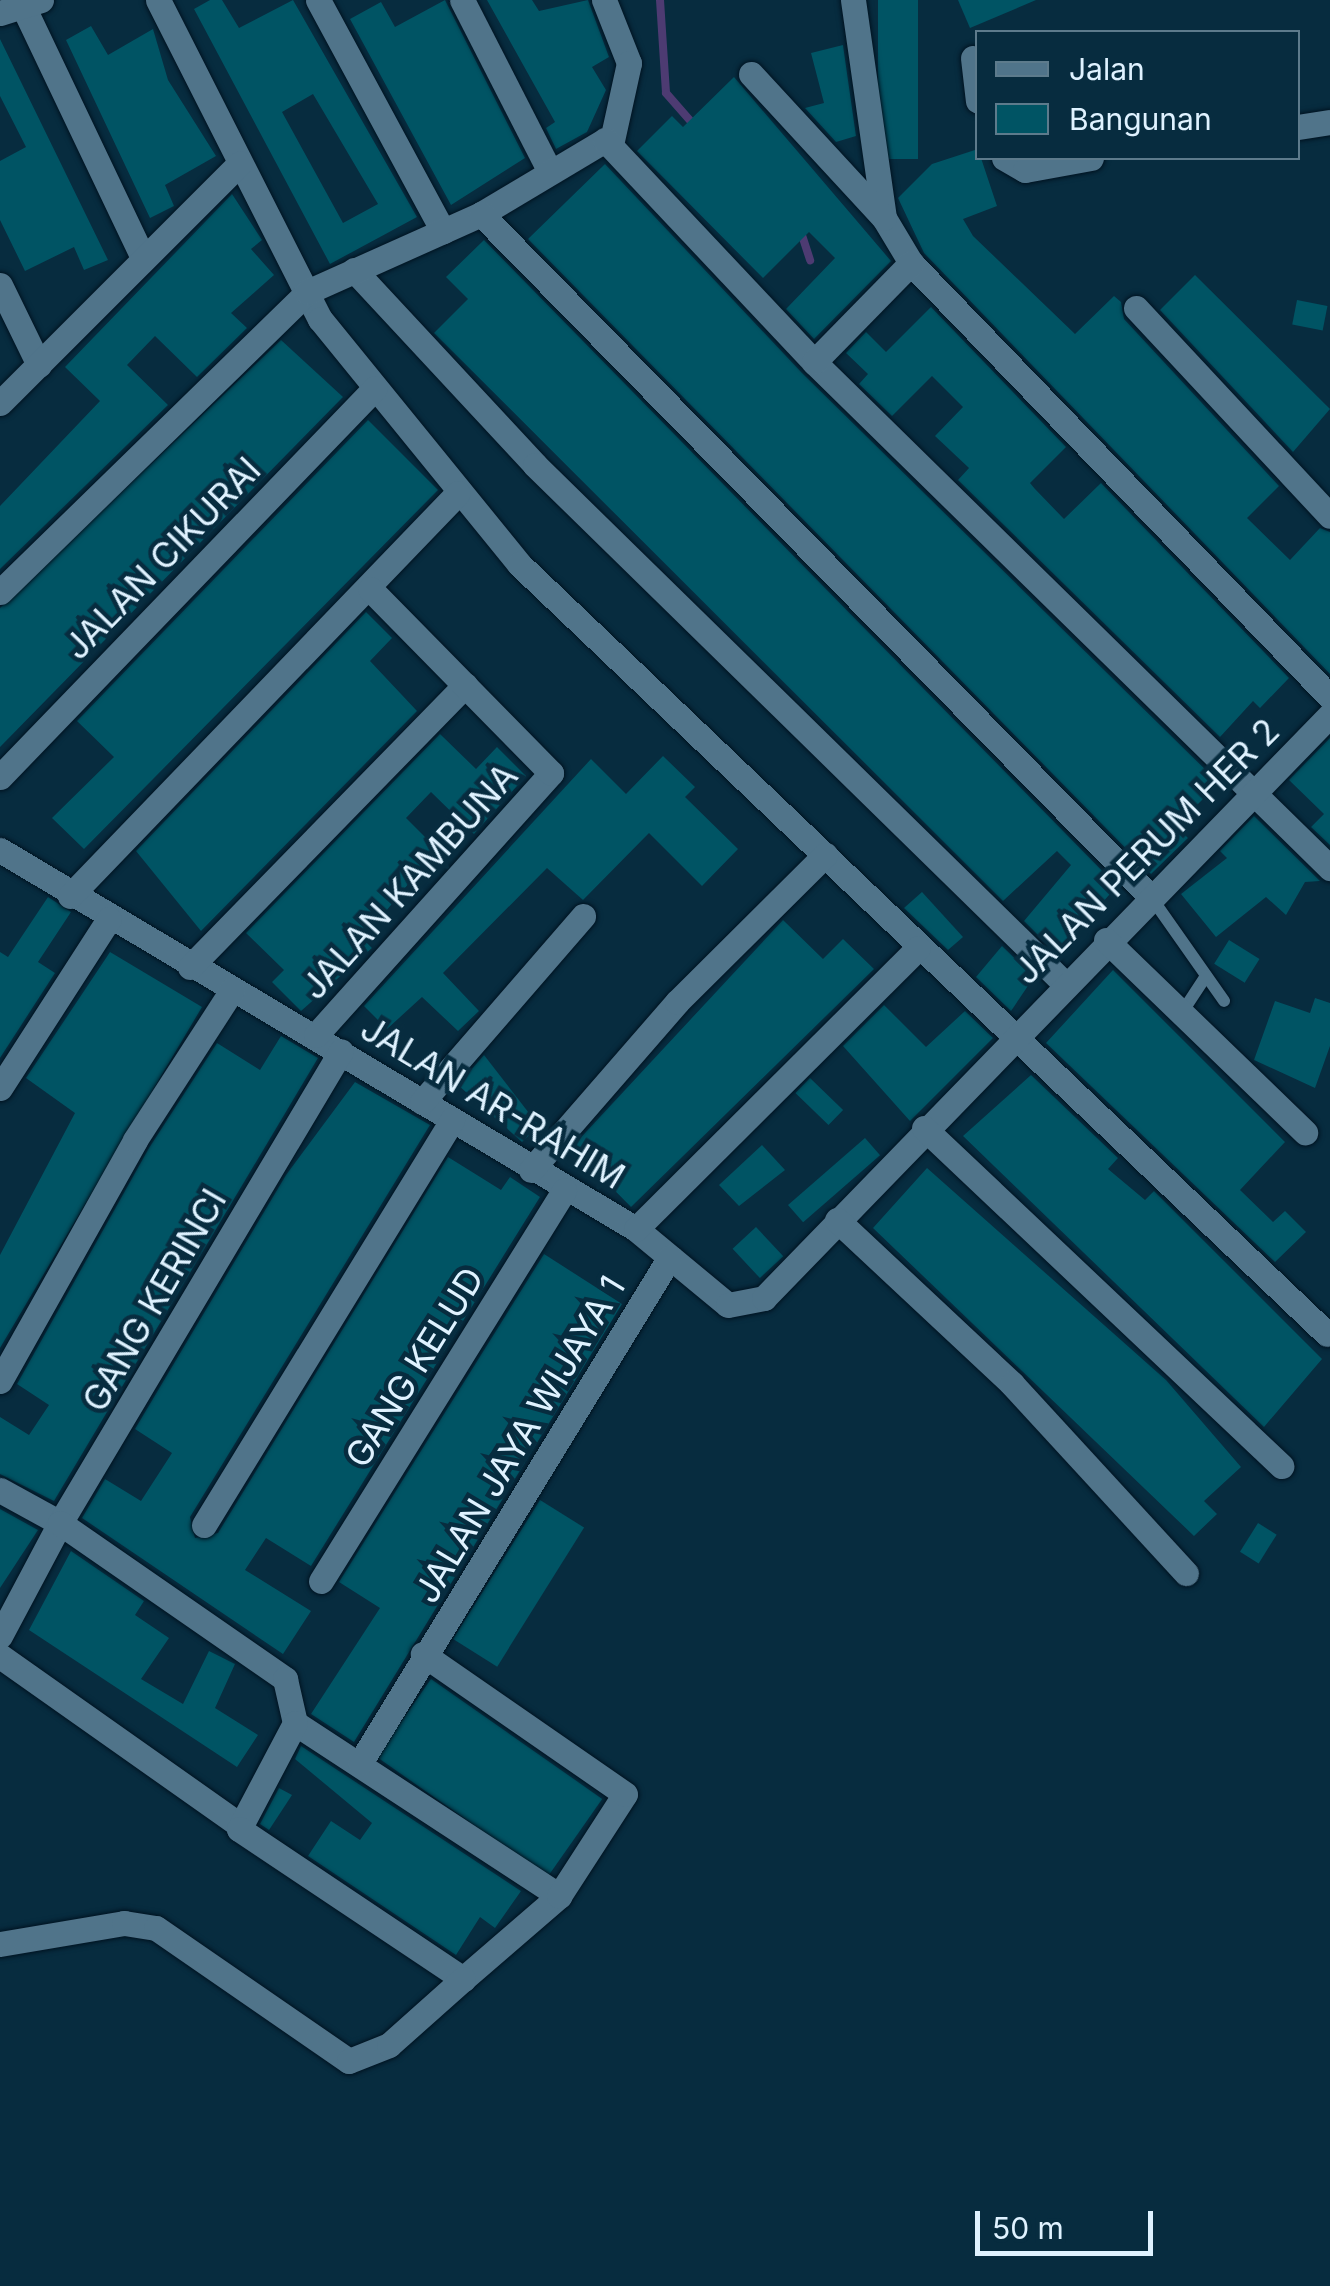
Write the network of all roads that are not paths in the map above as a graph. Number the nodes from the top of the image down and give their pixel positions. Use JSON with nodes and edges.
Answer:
{"nodes":[{"id":1,"x":158,"y":0,"type":"edge"},
{"id":2,"x":318,"y":0,"type":"edge"},
{"id":3,"x":462,"y":0,"type":"edge"},
{"id":4,"x":604,"y":0,"type":"edge"},
{"id":5,"x":852,"y":0,"type":"edge"},
{"id":6,"x":21,"y":5,"type":"edge"},
{"id":7,"x":973,"y":58,"type":"dead end"},
{"id":8,"x":751,"y":74,"type":"dead end"},
{"id":9,"x":975,"y":75,"type":"edge"},
{"id":10,"x":1330,"y":122,"type":"edge"},
{"id":11,"x":1300,"y":127,"type":"edge"},
{"id":12,"x":612,"y":145,"type":"junction"},
{"id":13,"x":1008,"y":160,"type":"edge"},
{"id":14,"x":1080,"y":160,"type":"edge"},
{"id":15,"x":240,"y":162,"type":"junction"},
{"id":16,"x":548,"y":170,"type":"junction"},
{"id":17,"x":481,"y":214,"type":"junction"},
{"id":18,"x":884,"y":218,"type":"junction"},
{"id":19,"x":443,"y":231,"type":"junction"},
{"id":20,"x":141,"y":254,"type":"junction"},
{"id":21,"x":911,"y":263,"type":"junction"},
{"id":22,"x":354,"y":270,"type":"junction"},
{"id":23,"x":0,"y":285,"type":"edge"},
{"id":24,"x":307,"y":292,"type":"junction"},
{"id":25,"x":1136,"y":308,"type":"dead end"},
{"id":26,"x":814,"y":362,"type":"junction"},
{"id":27,"x":39,"y":364,"type":"junction"},
{"id":28,"x":375,"y":388,"type":"junction"},
{"id":29,"x":0,"y":403,"type":"edge"},
{"id":30,"x":458,"y":494,"type":"junction"},
{"id":31,"x":1330,"y":516,"type":"edge"},
{"id":32,"x":370,"y":589,"type":"junction"},
{"id":33,"x":0,"y":592,"type":"edge"},
{"id":34,"x":465,"y":685,"type":"junction"},
{"id":35,"x":1330,"y":697,"type":"edge"},
{"id":36,"x":1330,"y":715,"type":"edge"},
{"id":37,"x":0,"y":777,"type":"edge"},
{"id":38,"x":1251,"y":794,"type":"junction"},
{"id":39,"x":825,"y":855,"type":"junction"},
{"id":40,"x":3,"y":858,"type":"edge"},
{"id":41,"x":1330,"y":868,"type":"edge"},
{"id":42,"x":1149,"y":895,"type":"junction"},
{"id":43,"x":70,"y":896,"type":"junction"},
{"id":44,"x":583,"y":916,"type":"dead end"},
{"id":45,"x":109,"y":919,"type":"junction"},
{"id":46,"x":1106,"y":940,"type":"junction"},
{"id":47,"x":918,"y":948,"type":"junction"},
{"id":48,"x":190,"y":967,"type":"junction"},
{"id":49,"x":1206,"y":976,"type":"junction"},
{"id":50,"x":1066,"y":984,"type":"junction"},
{"id":51,"x":232,"y":990,"type":"junction"},
{"id":52,"x":1224,"y":1001,"type":"dead end"},
{"id":53,"x":1183,"y":1010,"type":"junction"},
{"id":54,"x":316,"y":1035,"type":"junction"},
{"id":55,"x":1013,"y":1037,"type":"junction"},
{"id":56,"x":341,"y":1051,"type":"junction"},
{"id":57,"x":0,"y":1088,"type":"edge"},
{"id":58,"x":422,"y":1102,"type":"junction"},
{"id":59,"x":452,"y":1120,"type":"junction"},
{"id":60,"x":924,"y":1128,"type":"junction"},
{"id":61,"x":1305,"y":1132,"type":"dead end"},
{"id":62,"x":531,"y":1170,"type":"junction"},
{"id":63,"x":564,"y":1190,"type":"junction"},
{"id":64,"x":837,"y":1220,"type":"junction"},
{"id":65,"x":636,"y":1229,"type":"junction"},
{"id":66,"x":670,"y":1258,"type":"junction"},
{"id":67,"x":1327,"y":1334,"type":"dead end"},
{"id":68,"x":0,"y":1381,"type":"edge"},
{"id":69,"x":1281,"y":1466,"type":"dead end"},
{"id":70,"x":0,"y":1490,"type":"edge"},
{"id":71,"x":60,"y":1524,"type":"junction"},
{"id":72,"x":204,"y":1525,"type":"dead end"},
{"id":73,"x":1186,"y":1573,"type":"dead end"},
{"id":74,"x":321,"y":1581,"type":"dead end"},
{"id":75,"x":0,"y":1636,"type":"edge"},
{"id":76,"x":423,"y":1654,"type":"junction"},
{"id":77,"x":0,"y":1656,"type":"edge"},
{"id":78,"x":295,"y":1722,"type":"junction"},
{"id":79,"x":360,"y":1763,"type":"junction"},
{"id":80,"x":237,"y":1823,"type":"junction"},
{"id":81,"x":559,"y":1896,"type":"junction"},
{"id":82,"x":0,"y":1944,"type":"edge"},
{"id":83,"x":463,"y":1978,"type":"junction"}],
"edges":[{"from":1,"to":15,"type":"street"},
{"from":2,"to":19,"type":"street"},
{"from":3,"to":16,"type":"street"},
{"from":4,"to":12,"type":"street"},
{"from":5,"to":18,"type":"street"},
{"from":6,"to":20,"type":"street"},
{"from":7,"to":9,"type":"street"},
{"from":8,"to":18,"type":"street"},
{"from":10,"to":11,"type":"street"},
{"from":12,"to":16,"type":"street"},
{"from":12,"to":26,"type":"street"},
{"from":13,"to":14,"type":"street"},
{"from":15,"to":20,"type":"street"},
{"from":15,"to":24,"type":"street"},
{"from":16,"to":17,"type":"street"},
{"from":17,"to":19,"type":"street"},
{"from":17,"to":42,"type":"street"},
{"from":18,"to":21,"type":"street"},
{"from":19,"to":22,"type":"street"},
{"from":20,"to":27,"type":"street"},
{"from":21,"to":26,"type":"street"},
{"from":21,"to":35,"type":"street"},
{"from":22,"to":24,"type":"street"},
{"from":22,"to":50,"type":"street"},
{"from":23,"to":27,"type":"street"},
{"from":24,"to":28,"type":"street"},
{"from":24,"to":33,"type":"street"},
{"from":25,"to":31,"type":"street"},
{"from":26,"to":38,"type":"street"},
{"from":27,"to":29,"type":"street"},
{"from":28,"to":30,"type":"street"},
{"from":28,"to":37,"type":"street","name":"JALAN CIKURAI"},
{"from":30,"to":32,"type":"street"},
{"from":30,"to":39,"type":"street"},
{"from":32,"to":34,"type":"street"},
{"from":32,"to":43,"type":"street"},
{"from":34,"to":48,"type":"street"},
{"from":34,"to":54,"type":"street","name":"JALAN KAMBUNA"},
{"from":36,"to":38,"type":"street","name":"JALAN PERUM HER 2"},
{"from":38,"to":41,"type":"street"},
{"from":38,"to":42,"type":"street","name":"JALAN PERUM HER 2"},
{"from":39,"to":47,"type":"street"},
{"from":39,"to":62,"type":"street"},
{"from":40,"to":43,"type":"street","name":"JALAN AR-RAHIM"},
{"from":42,"to":46,"type":"street","name":"JALAN PERUM HER 2"},
{"from":42,"to":49,"type":"lane"},
{"from":43,"to":45,"type":"street","name":"JALAN AR-RAHIM"},
{"from":44,"to":58,"type":"street"},
{"from":45,"to":48,"type":"street","name":"JALAN AR-RAHIM"},
{"from":45,"to":57,"type":"street"},
{"from":46,"to":50,"type":"street","name":"JALAN PERUM HER 2"},
{"from":46,"to":53,"type":"street"},
{"from":47,"to":55,"type":"street"},
{"from":47,"to":65,"type":"street"},
{"from":48,"to":51,"type":"street","name":"JALAN AR-RAHIM"},
{"from":49,"to":52,"type":"lane"},
{"from":49,"to":53,"type":"lane"},
{"from":50,"to":55,"type":"street","name":"JALAN PERUM HER 2"},
{"from":51,"to":54,"type":"street","name":"JALAN AR-RAHIM"},
{"from":51,"to":68,"type":"street"},
{"from":53,"to":61,"type":"street"},
{"from":54,"to":56,"type":"street","name":"JALAN AR-RAHIM"},
{"from":55,"to":60,"type":"street","name":"JALAN PERUM HER 2"},
{"from":55,"to":67,"type":"street"},
{"from":56,"to":58,"type":"street","name":"JALAN AR-RAHIM"},
{"from":56,"to":71,"type":"street","name":"GANG KERINCI"},
{"from":58,"to":59,"type":"street","name":"JALAN AR-RAHIM"},
{"from":59,"to":62,"type":"street","name":"JALAN AR-RAHIM"},
{"from":59,"to":72,"type":"street"},
{"from":60,"to":64,"type":"street","name":"JALAN PERUM HER 2"},
{"from":60,"to":69,"type":"street"},
{"from":62,"to":63,"type":"street","name":"JALAN AR-RAHIM"},
{"from":63,"to":65,"type":"street","name":"JALAN AR-RAHIM"},
{"from":63,"to":74,"type":"street","name":"GANG KELUD"},
{"from":64,"to":66,"type":"street","name":"JALAN AR-RAHIM"},
{"from":64,"to":73,"type":"street"},
{"from":65,"to":66,"type":"street","name":"JALAN AR-RAHIM"},
{"from":66,"to":76,"type":"street","name":"JALAN JAYA WIJAYA 1"},
{"from":70,"to":71,"type":"street"},
{"from":71,"to":75,"type":"street","name":"GANG KERINCI"},
{"from":71,"to":78,"type":"street"},
{"from":76,"to":79,"type":"street","name":"JALAN JAYA WIJAYA 1"},
{"from":76,"to":81,"type":"street"},
{"from":77,"to":80,"type":"street"},
{"from":78,"to":79,"type":"street"},
{"from":78,"to":80,"type":"street"},
{"from":79,"to":81,"type":"street"},
{"from":80,"to":83,"type":"street"},
{"from":81,"to":83,"type":"street"},
{"from":82,"to":83,"type":"street"}]}
